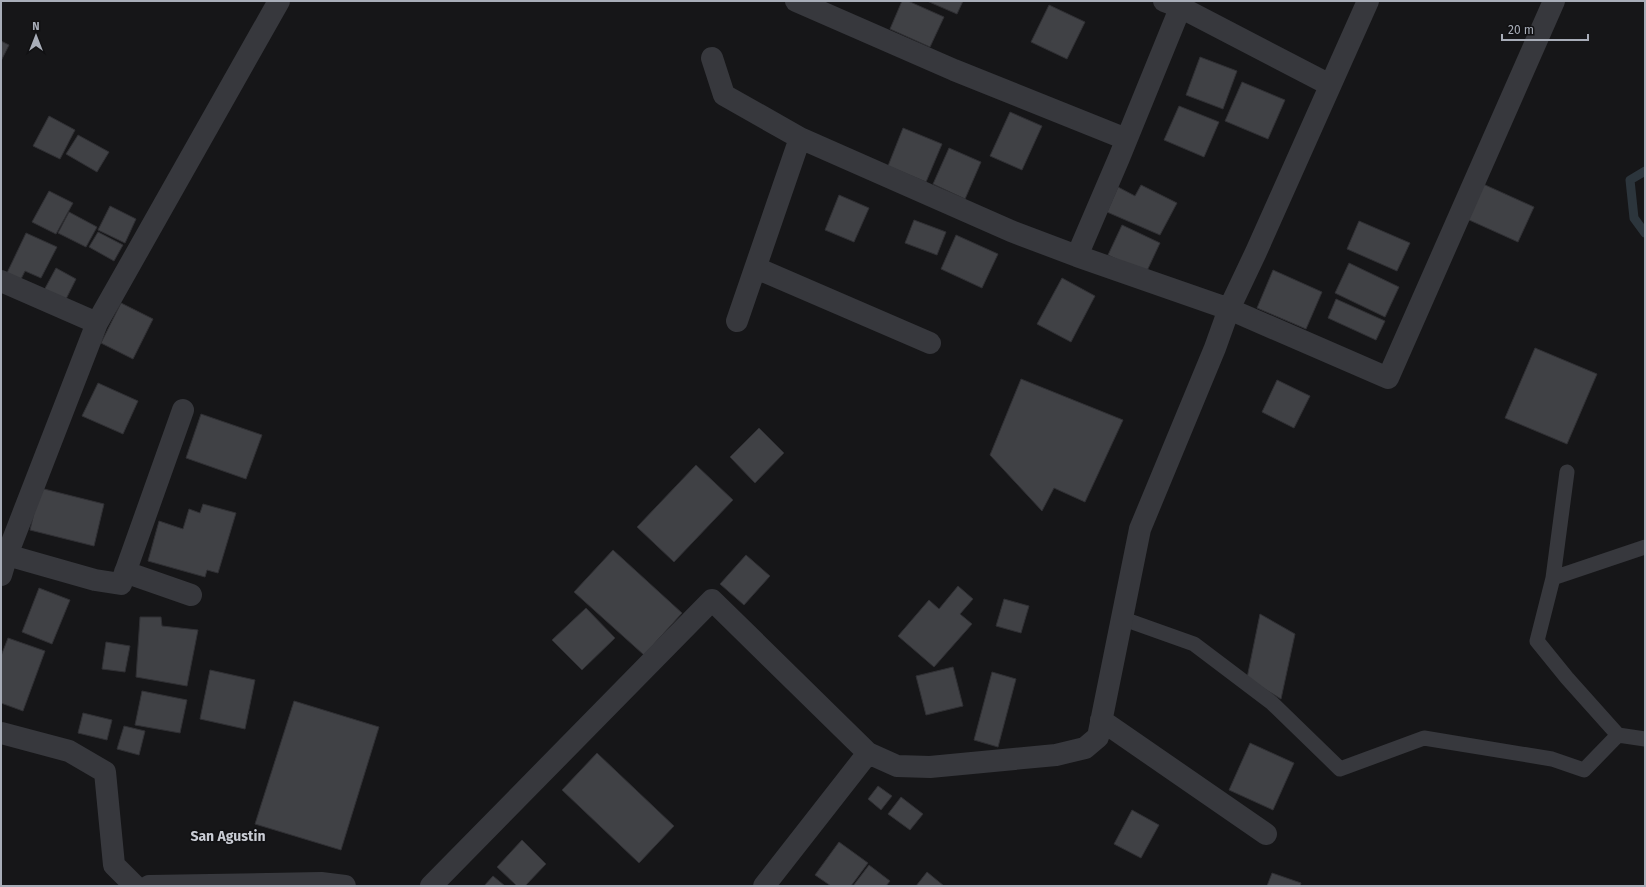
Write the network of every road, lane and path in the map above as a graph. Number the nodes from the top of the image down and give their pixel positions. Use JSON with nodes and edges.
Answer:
{"nodes":[{"id":1,"x":279,"y":1,"type":"edge"},
{"id":2,"x":796,"y":1,"type":"edge"},
{"id":3,"x":1368,"y":1,"type":"edge"},
{"id":4,"x":1554,"y":1,"type":"edge"},
{"id":5,"x":1176,"y":3,"type":"edge"},
{"id":6,"x":712,"y":58,"type":"dead end"},
{"id":7,"x":1330,"y":85,"type":"junction"},
{"id":8,"x":800,"y":138,"type":"junction"},
{"id":9,"x":1126,"y":139,"type":"junction"},
{"id":10,"x":1077,"y":256,"type":"junction"},
{"id":11,"x":756,"y":268,"type":"junction"},
{"id":12,"x":1,"y":281,"type":"edge"},
{"id":13,"x":1229,"y":309,"type":"junction"},
{"id":14,"x":737,"y":320,"type":"dead end"},
{"id":15,"x":97,"y":323,"type":"junction"},
{"id":16,"x":930,"y":342,"type":"dead end"},
{"id":17,"x":183,"y":410,"type":"dead end"},
{"id":18,"x":1567,"y":472,"type":"dead end"},
{"id":19,"x":1645,"y":547,"type":"edge"},
{"id":20,"x":4,"y":565,"type":"edge"},
{"id":21,"x":125,"y":572,"type":"junction"},
{"id":22,"x":1553,"y":578,"type":"junction"},
{"id":23,"x":191,"y":596,"type":"dead end"},
{"id":24,"x":1120,"y":618,"type":"junction"},
{"id":25,"x":1101,"y":720,"type":"junction"},
{"id":26,"x":1,"y":733,"type":"edge"},
{"id":27,"x":1618,"y":735,"type":"junction"},
{"id":28,"x":1645,"y":739,"type":"edge"},
{"id":29,"x":868,"y":753,"type":"junction"},
{"id":30,"x":1266,"y":834,"type":"dead end"},
{"id":31,"x":135,"y":886,"type":"edge"},
{"id":32,"x":149,"y":886,"type":"edge"},
{"id":33,"x":345,"y":886,"type":"edge"},
{"id":34,"x":432,"y":886,"type":"edge"},
{"id":35,"x":764,"y":886,"type":"edge"}],
"edges":[{"from":1,"to":15,"type":"street"},
{"from":2,"to":9,"type":"street"},
{"from":3,"to":7,"type":"street"},
{"from":4,"to":13,"type":"street"},
{"from":5,"to":7,"type":"street"},
{"from":5,"to":9,"type":"street"},
{"from":6,"to":8,"type":"street"},
{"from":7,"to":13,"type":"street"},
{"from":8,"to":10,"type":"street"},
{"from":8,"to":11,"type":"street"},
{"from":9,"to":10,"type":"street"},
{"from":10,"to":13,"type":"street"},
{"from":11,"to":14,"type":"street"},
{"from":11,"to":16,"type":"street"},
{"from":12,"to":15,"type":"street"},
{"from":13,"to":24,"type":"street"},
{"from":15,"to":20,"type":"street"},
{"from":17,"to":21,"type":"street"},
{"from":18,"to":22,"type":"lane"},
{"from":19,"to":22,"type":"lane"},
{"from":20,"to":21,"type":"street"},
{"from":21,"to":23,"type":"street"},
{"from":22,"to":27,"type":"lane"},
{"from":24,"to":25,"type":"street"},
{"from":24,"to":27,"type":"lane"},
{"from":25,"to":29,"type":"street"},
{"from":25,"to":30,"type":"street"},
{"from":26,"to":31,"type":"street"},
{"from":27,"to":28,"type":"lane"},
{"from":29,"to":34,"type":"street"},
{"from":29,"to":35,"type":"street"},
{"from":32,"to":33,"type":"street"}]}
